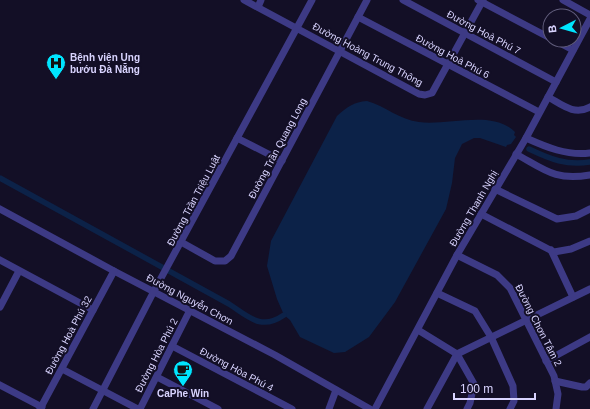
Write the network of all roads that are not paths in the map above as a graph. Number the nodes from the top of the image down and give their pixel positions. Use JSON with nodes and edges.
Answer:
{"nodes":[{"id":1,"x":244,"y":0,"type":"edge"},
{"id":2,"x":261,"y":0,"type":"edge"},
{"id":3,"x":312,"y":0,"type":"edge"},
{"id":4,"x":367,"y":0,"type":"edge"},
{"id":5,"x":403,"y":0,"type":"edge"},
{"id":6,"x":562,"y":0,"type":"edge"},
{"id":7,"x":480,"y":1,"type":"edge"},
{"id":8,"x":258,"y":7,"type":"junction"},
{"id":9,"x":590,"y":15,"type":"edge"},
{"id":10,"x":358,"y":17,"type":"junction"},
{"id":11,"x":590,"y":19,"type":"edge"},
{"id":12,"x":297,"y":28,"type":"junction"},
{"id":13,"x":464,"y":33,"type":"junction"},
{"id":14,"x":542,"y":34,"type":"edge"},
{"id":15,"x":569,"y":48,"type":"edge"},
{"id":16,"x":573,"y":50,"type":"junction"},
{"id":17,"x":340,"y":51,"type":"junction"},
{"id":18,"x":447,"y":64,"type":"junction"},
{"id":19,"x":556,"y":82,"type":"junction"},
{"id":20,"x":548,"y":97,"type":"junction"},
{"id":21,"x":590,"y":107,"type":"edge"},
{"id":22,"x":539,"y":112,"type":"junction"},
{"id":23,"x":238,"y":138,"type":"junction"},
{"id":24,"x":526,"y":138,"type":"junction"},
{"id":25,"x":590,"y":153,"type":"edge"},
{"id":26,"x":516,"y":154,"type":"junction"},
{"id":27,"x":282,"y":161,"type":"junction"},
{"id":28,"x":590,"y":175,"type":"edge"},
{"id":29,"x":495,"y":189,"type":"junction"},
{"id":30,"x":590,"y":209,"type":"edge"},
{"id":31,"x":2,"y":210,"type":"edge"},
{"id":32,"x":481,"y":214,"type":"junction"},
{"id":33,"x":0,"y":218,"type":"edge"},
{"id":34,"x":590,"y":241,"type":"edge"},
{"id":35,"x":181,"y":242,"type":"junction"},
{"id":36,"x":551,"y":250,"type":"junction"},
{"id":37,"x":457,"y":255,"type":"junction"},
{"id":38,"x":0,"y":260,"type":"edge"},
{"id":39,"x":19,"y":271,"type":"junction"},
{"id":40,"x":114,"y":271,"type":"junction"},
{"id":41,"x":156,"y":288,"type":"junction"},
{"id":42,"x":590,"y":288,"type":"edge"},
{"id":43,"x":437,"y":293,"type":"junction"},
{"id":44,"x":573,"y":297,"type":"junction"},
{"id":45,"x":0,"y":308,"type":"edge"},
{"id":46,"x":93,"y":310,"type":"junction"},
{"id":47,"x":190,"y":310,"type":"junction"},
{"id":48,"x":526,"y":320,"type":"junction"},
{"id":49,"x":418,"y":330,"type":"junction"},
{"id":50,"x":491,"y":337,"type":"junction"},
{"id":51,"x":590,"y":337,"type":"edge"},
{"id":52,"x":172,"y":346,"type":"junction"},
{"id":53,"x":456,"y":354,"type":"junction"},
{"id":54,"x":546,"y":361,"type":"junction"},
{"id":55,"x":62,"y":369,"type":"junction"},
{"id":56,"x":157,"y":377,"type":"junction"},
{"id":57,"x":555,"y":381,"type":"junction"},
{"id":58,"x":590,"y":383,"type":"edge"},
{"id":59,"x":0,"y":385,"type":"edge"},
{"id":60,"x":336,"y":390,"type":"junction"},
{"id":61,"x":102,"y":391,"type":"junction"},
{"id":62,"x":41,"y":408,"type":"edge"},
{"id":63,"x":558,"y":408,"type":"edge"},
{"id":64,"x":93,"y":409,"type":"edge"},
{"id":65,"x":139,"y":409,"type":"edge"},
{"id":66,"x":218,"y":409,"type":"edge"},
{"id":67,"x":292,"y":409,"type":"edge"},
{"id":68,"x":329,"y":409,"type":"edge"},
{"id":69,"x":370,"y":409,"type":"edge"},
{"id":70,"x":375,"y":409,"type":"edge"},
{"id":71,"x":427,"y":409,"type":"edge"},
{"id":72,"x":467,"y":409,"type":"edge"},
{"id":73,"x":510,"y":409,"type":"edge"}],
"edges":[{"from":1,"to":8,"type":"street","name":"Đường Hoàng Trung Thông"},
{"from":2,"to":8,"type":"street"},
{"from":3,"to":12,"type":"street","name":"Đường Trần Triệu Luật"},
{"from":4,"to":10,"type":"street","name":"Đường Trần Quang Long"},
{"from":5,"to":13,"type":"street","name":"Đường Hoà Phú 7"},
{"from":6,"to":9,"type":"street"},
{"from":7,"to":13,"type":"street","name":"Đường Hoàng Trung Thông"},
{"from":7,"to":14,"type":"street"},
{"from":8,"to":12,"type":"street","name":"Đường Hoàng Trung Thông"},
{"from":10,"to":17,"type":"street","name":"Đường Trần Quang Long"},
{"from":10,"to":18,"type":"street","name":"Đường Hoà Phú 6"},
{"from":11,"to":16,"type":"street","name":"Đường Thanh Nghị"},
{"from":12,"to":17,"type":"street","name":"Đường Hoàng Trung Thông"},
{"from":12,"to":23,"type":"street","name":"Đường Trần Triệu Luật"},
{"from":13,"to":18,"type":"street","name":"Đường Hoàng Trung Thông"},
{"from":13,"to":19,"type":"street","name":"Đường Hoà Phú 7"},
{"from":15,"to":16,"type":"street"},
{"from":16,"to":19,"type":"street","name":"Đường Thanh Nghị"},
{"from":17,"to":18,"type":"street","name":"Đường Hoàng Trung Thông"},
{"from":17,"to":27,"type":"street","name":"Đường Trần Quang Long"},
{"from":18,"to":22,"type":"street","name":"Đường Hoà Phú 6"},
{"from":19,"to":20,"type":"street","name":"Đường Thanh Nghị"},
{"from":20,"to":21,"type":"street"},
{"from":20,"to":22,"type":"street","name":"Đường Thanh Nghị"},
{"from":22,"to":24,"type":"street","name":"Đường Thanh Nghị"},
{"from":23,"to":27,"type":"street"},
{"from":23,"to":35,"type":"street","name":"Đường Trần Triệu Luật"},
{"from":24,"to":25,"type":"street"},
{"from":24,"to":26,"type":"street","name":"Đường Thanh Nghị"},
{"from":26,"to":28,"type":"street"},
{"from":26,"to":29,"type":"street","name":"Đường Thanh Nghị"},
{"from":27,"to":35,"type":"street","name":"Đường Trần Quang Long"},
{"from":29,"to":30,"type":"street"},
{"from":29,"to":32,"type":"street","name":"Đường Thanh Nghị"},
{"from":31,"to":33,"type":"street"},
{"from":31,"to":40,"type":"street","name":"Đường Nguyễn Chơn"},
{"from":32,"to":36,"type":"street"},
{"from":32,"to":37,"type":"street","name":"Đường Thanh Nghị"},
{"from":34,"to":36,"type":"street"},
{"from":35,"to":41,"type":"street","name":"Đường Trần Triệu Luật"},
{"from":36,"to":44,"type":"street"},
{"from":37,"to":43,"type":"street","name":"Đường Thanh Nghị"},
{"from":37,"to":48,"type":"street","name":"Đường Chơn Tâm 2"},
{"from":38,"to":39,"type":"street"},
{"from":39,"to":45,"type":"street"},
{"from":39,"to":46,"type":"street"},
{"from":40,"to":41,"type":"street","name":"Đường Nguyễn Chơn"},
{"from":40,"to":46,"type":"street","name":"Đường Hoà Phú 32"},
{"from":41,"to":47,"type":"street","name":"Đường Nguyễn Chơn"},
{"from":41,"to":61,"type":"street","name":"Đường Trần Triệu Luật"},
{"from":42,"to":44,"type":"street"},
{"from":43,"to":49,"type":"street","name":"Đường Thanh Nghị"},
{"from":43,"to":50,"type":"street"},
{"from":44,"to":48,"type":"street"},
{"from":46,"to":55,"type":"street","name":"Đường Hoà Phú 32"},
{"from":47,"to":52,"type":"street","name":"Đường Hòa Phú 2"},
{"from":47,"to":60,"type":"street","name":"Đường Nguyễn Chơn"},
{"from":48,"to":50,"type":"street"},
{"from":48,"to":54,"type":"street","name":"Đường Chơn Tâm 2"},
{"from":49,"to":53,"type":"street"},
{"from":49,"to":70,"type":"street","name":"Đường Thanh Nghị"},
{"from":50,"to":53,"type":"street"},
{"from":50,"to":73,"type":"street"},
{"from":51,"to":54,"type":"street"},
{"from":52,"to":56,"type":"street","name":"Đường Hòa Phú 2"},
{"from":52,"to":67,"type":"street","name":"Đường Hòa Phú 4"},
{"from":53,"to":71,"type":"street"},
{"from":53,"to":72,"type":"street"},
{"from":54,"to":57,"type":"street","name":"Đường Chơn Tâm 2"},
{"from":55,"to":61,"type":"street"},
{"from":55,"to":62,"type":"street","name":"Đường Hoà Phú 32"},
{"from":56,"to":65,"type":"street","name":"Đường Hòa Phú 2"},
{"from":56,"to":66,"type":"street"},
{"from":57,"to":58,"type":"street"},
{"from":57,"to":63,"type":"street","name":"Đường Chơn Tâm 2"},
{"from":59,"to":62,"type":"street"},
{"from":60,"to":68,"type":"street"},
{"from":60,"to":69,"type":"street","name":"Đường Nguyễn Chơn"},
{"from":61,"to":64,"type":"street","name":"Đường Trần Triệu Luật"},
{"from":61,"to":65,"type":"street"}]}
